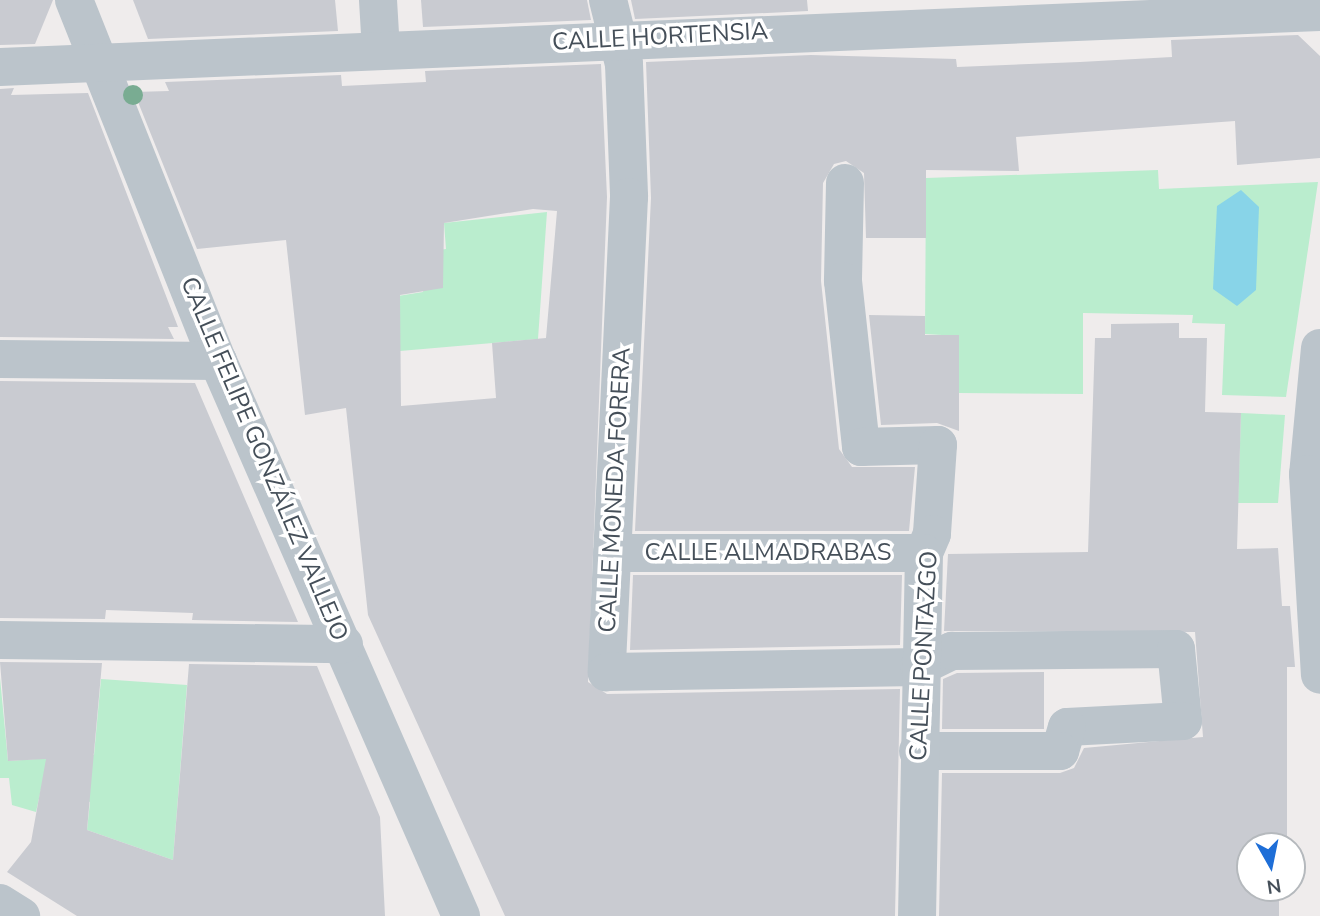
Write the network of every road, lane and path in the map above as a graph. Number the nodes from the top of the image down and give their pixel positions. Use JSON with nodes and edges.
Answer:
{"nodes":[{"id":1,"x":74,"y":0,"type":"edge"},
{"id":2,"x":378,"y":0,"type":"edge"},
{"id":3,"x":608,"y":0,"type":"edge"},
{"id":4,"x":1320,"y":12,"type":"edge"},
{"id":5,"x":618,"y":39,"type":"junction"},
{"id":6,"x":381,"y":50,"type":"junction"},
{"id":7,"x":102,"y":64,"type":"junction"},
{"id":8,"x":0,"y":67,"type":"edge"},
{"id":9,"x":845,"y":183,"type":"dead end"},
{"id":10,"x":1320,"y":348,"type":"edge"},
{"id":11,"x":0,"y":359,"type":"edge"},
{"id":12,"x":218,"y":361,"type":"junction"},
{"id":13,"x":612,"y":553,"type":"junction"},
{"id":14,"x":924,"y":553,"type":"junction"},
{"id":15,"x":0,"y":640,"type":"edge"},
{"id":16,"x":344,"y":644,"type":"junction"},
{"id":17,"x":919,"y":667,"type":"junction"},
{"id":18,"x":1320,"y":675,"type":"edge"},
{"id":19,"x":918,"y":751,"type":"junction"},
{"id":20,"x":0,"y":903,"type":"edge"},
{"id":21,"x":21,"y":916,"type":"edge"},
{"id":22,"x":461,"y":916,"type":"edge"},
{"id":23,"x":916,"y":916,"type":"edge"}],
"edges":[{"from":1,"to":7,"type":"street","name":"CALLE FELIPE GONZÁLEZ VALLEJO"},
{"from":2,"to":6,"type":"street"},
{"from":3,"to":5,"type":"street","name":"CALLE MONEDA FORERA"},
{"from":4,"to":5,"type":"street","name":"CALLE HORTENSIA"},
{"from":5,"to":6,"type":"street","name":"CALLE HORTENSIA"},
{"from":5,"to":13,"type":"street","name":"CALLE MONEDA FORERA"},
{"from":6,"to":7,"type":"street","name":"CALLE HORTENSIA"},
{"from":7,"to":8,"type":"street","name":"CALLE HORTENSIA"},
{"from":7,"to":12,"type":"street","name":"CALLE FELIPE GONZÁLEZ VALLEJO"},
{"from":9,"to":14,"type":"street","name":"CALLE PONTAZGO"},
{"from":10,"to":18,"type":"street"},
{"from":11,"to":12,"type":"street"},
{"from":12,"to":16,"type":"street","name":"CALLE FELIPE GONZÁLEZ VALLEJO"},
{"from":13,"to":14,"type":"street","name":"CALLE ALMADRABAS"},
{"from":13,"to":17,"type":"street","name":"CALLE MONEDA FORERA"},
{"from":14,"to":17,"type":"street","name":"CALLE PONTAZGO"},
{"from":15,"to":16,"type":"street"},
{"from":16,"to":22,"type":"street","name":"CALLE FELIPE GONZÁLEZ VALLEJO"},
{"from":17,"to":19,"type":"street","name":"CALLE PONTAZGO"},
{"from":17,"to":19,"type":"street"},
{"from":19,"to":23,"type":"street","name":"CALLE PONTAZGO"},
{"from":20,"to":21,"type":"street"}]}
